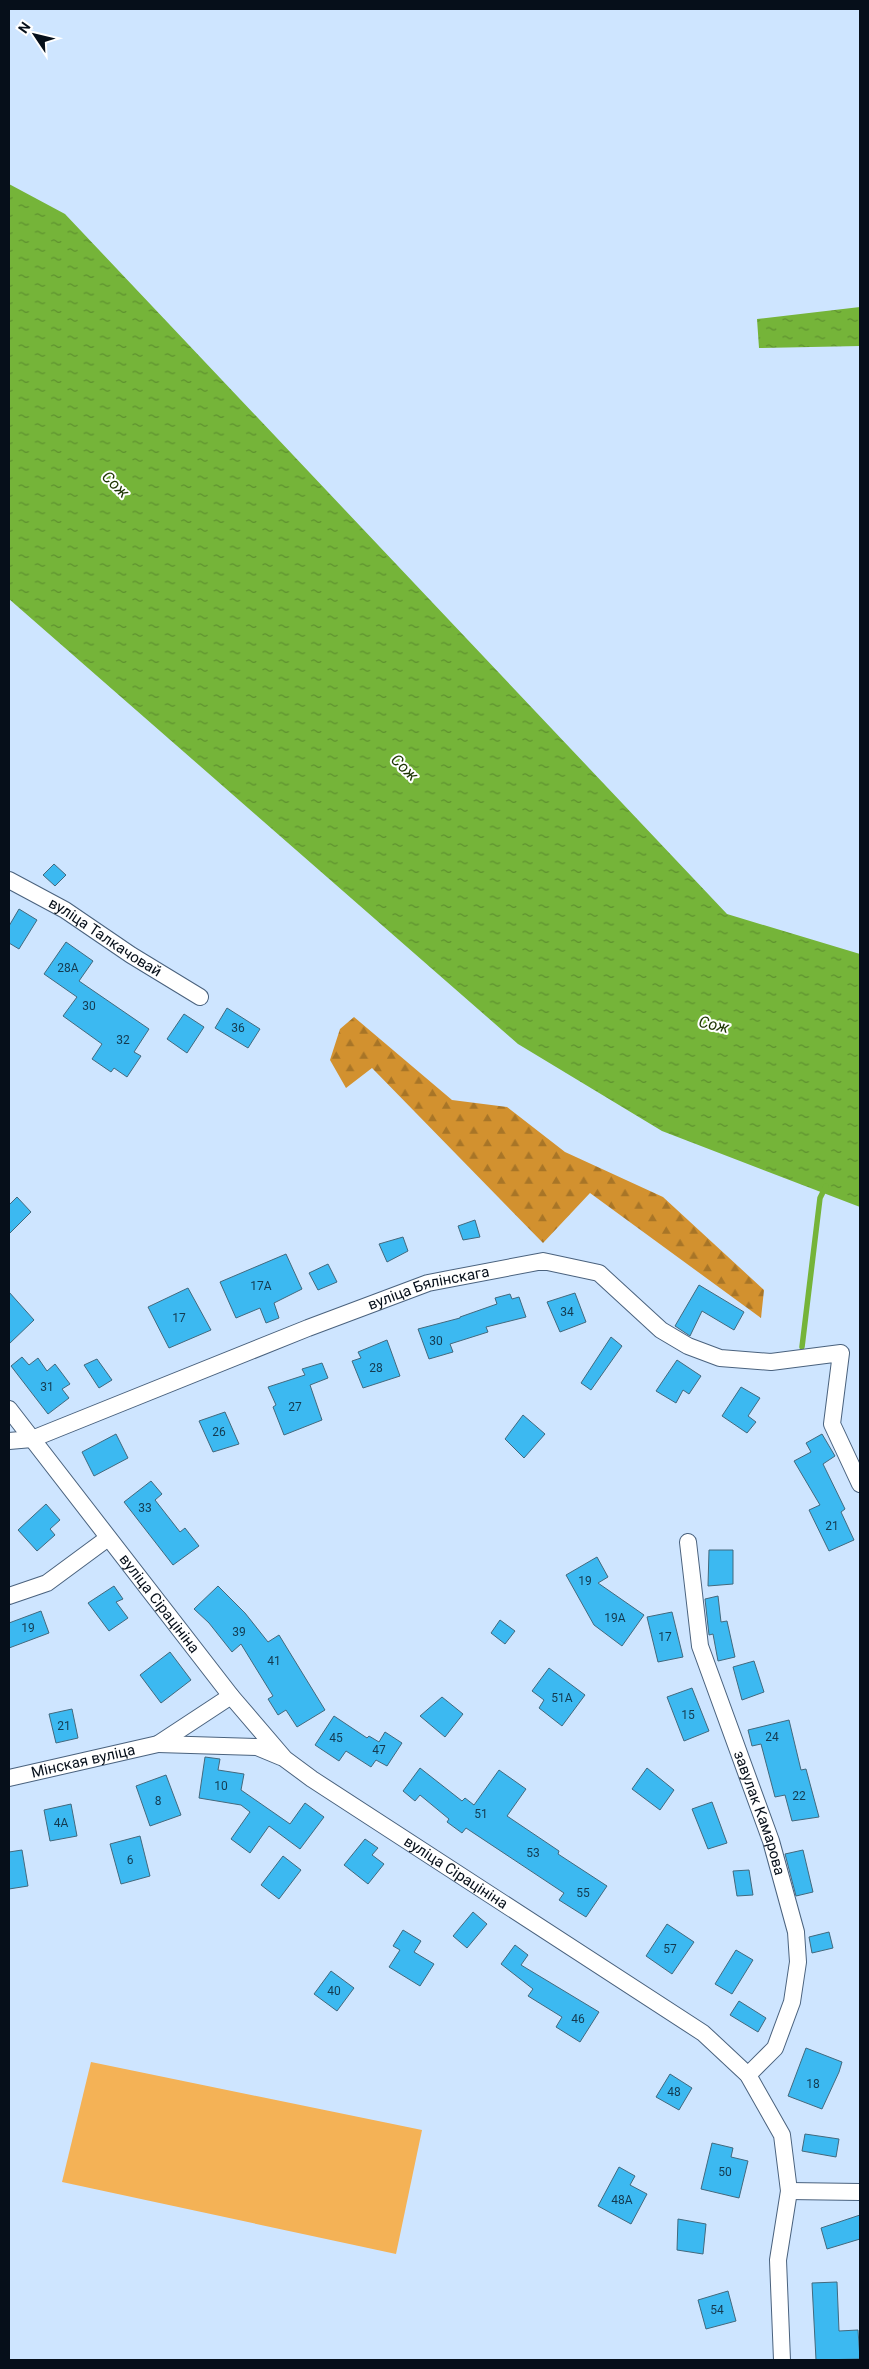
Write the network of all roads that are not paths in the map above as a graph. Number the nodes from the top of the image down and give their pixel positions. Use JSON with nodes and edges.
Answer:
{"nodes":[{"id":1,"x":9,"y":880,"type":"edge"},
{"id":2,"x":200,"y":997,"type":"dead end"},
{"id":3,"x":9,"y":1409,"type":"edge"},
{"id":4,"x":32,"y":1439,"type":"junction"},
{"id":5,"x":9,"y":1441,"type":"edge"},
{"id":6,"x":860,"y":1484,"type":"edge"},
{"id":7,"x":108,"y":1538,"type":"junction"},
{"id":8,"x":688,"y":1542,"type":"dead end"},
{"id":9,"x":9,"y":1596,"type":"edge"},
{"id":10,"x":231,"y":1696,"type":"junction"},
{"id":11,"x":158,"y":1744,"type":"junction"},
{"id":12,"x":285,"y":1759,"type":"junction"},
{"id":13,"x":9,"y":1778,"type":"edge"},
{"id":14,"x":748,"y":2075,"type":"junction"},
{"id":15,"x":789,"y":2192,"type":"junction"},
{"id":16,"x":860,"y":2192,"type":"edge"},
{"id":17,"x":782,"y":2360,"type":"edge"}],
"edges":[{"from":1,"to":2,"type":"street","name":"вуліца Талкачовай"},
{"from":3,"to":4,"type":"street","name":"вуліца Сірацініна"},
{"from":4,"to":5,"type":"street","name":"вуліца Бялінскага"},
{"from":4,"to":6,"type":"street","name":"вуліца Бялінскага"},
{"from":4,"to":7,"type":"street","name":"вуліца Сірацініна"},
{"from":7,"to":9,"type":"street"},
{"from":7,"to":10,"type":"street","name":"вуліца Сірацініна"},
{"from":8,"to":14,"type":"street","name":"завулак Камарова"},
{"from":10,"to":11,"type":"street","name":"Мінская вуліца"},
{"from":10,"to":12,"type":"street","name":"вуліца Сірацініна"},
{"from":11,"to":12,"type":"street","name":"Мінская вуліца"},
{"from":11,"to":13,"type":"street","name":"Мінская вуліца"},
{"from":12,"to":14,"type":"street","name":"вуліца Сірацініна"},
{"from":14,"to":15,"type":"street","name":"вуліца Сірацініна"},
{"from":15,"to":16,"type":"street"},
{"from":15,"to":17,"type":"street","name":"вуліца Сірацініна"}]}
